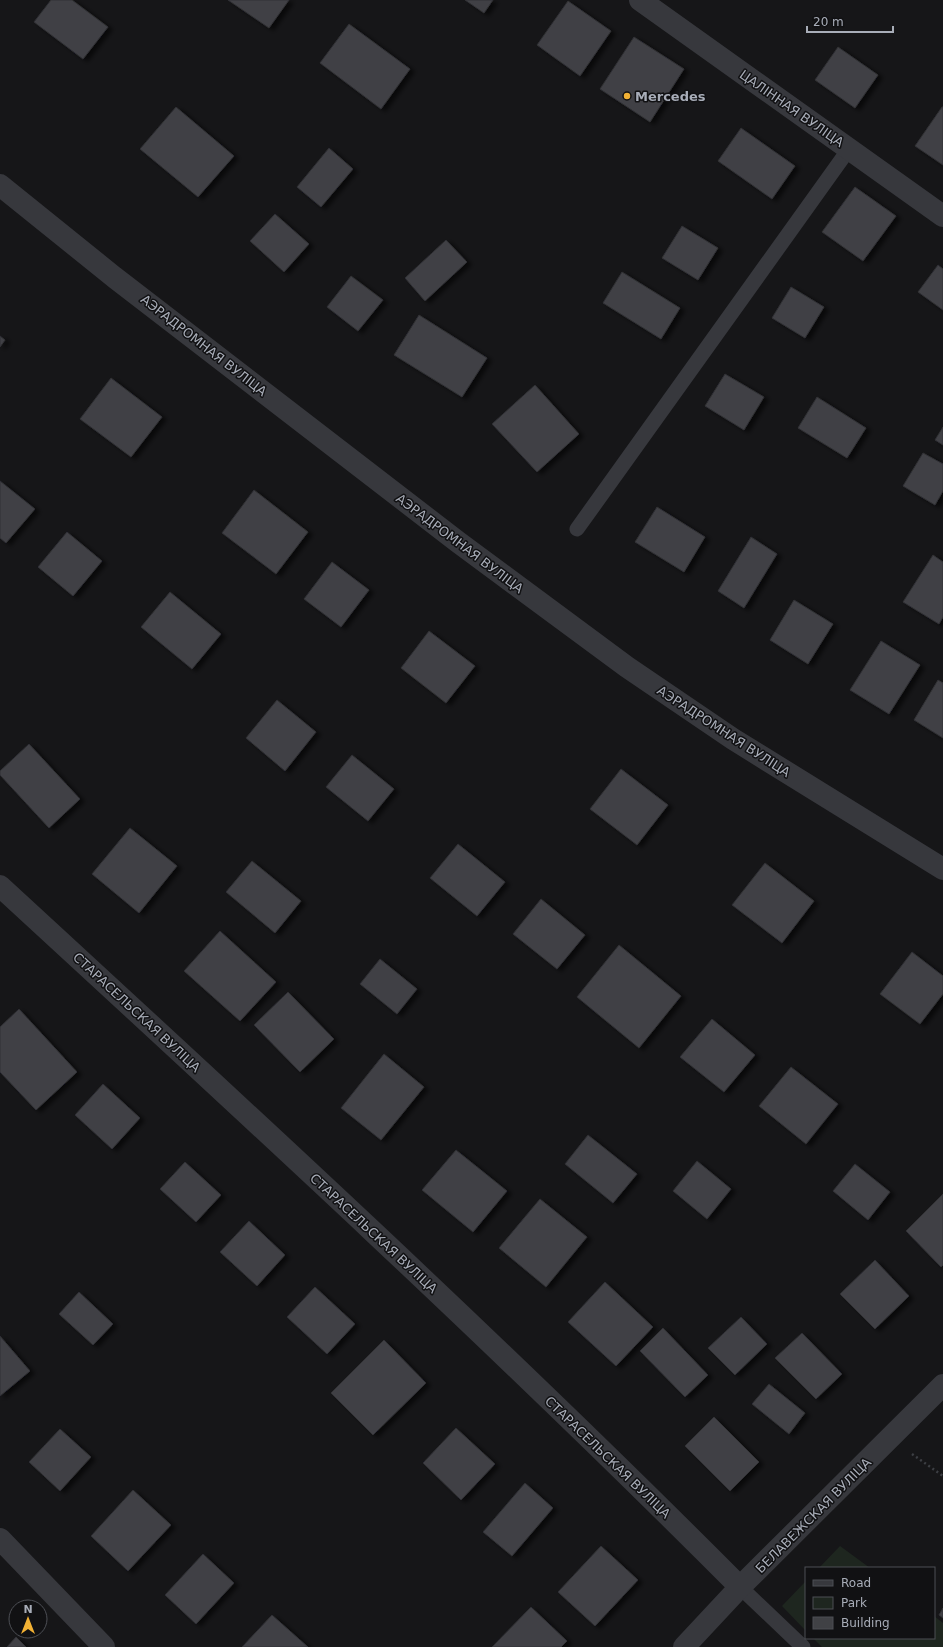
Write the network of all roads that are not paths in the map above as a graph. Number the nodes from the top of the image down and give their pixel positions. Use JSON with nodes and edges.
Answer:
{"nodes":[{"id":1,"x":640,"y":0,"type":"edge"},
{"id":2,"x":849,"y":149,"type":"junction"},
{"id":3,"x":0,"y":185,"type":"edge"},
{"id":4,"x":943,"y":216,"type":"edge"},
{"id":5,"x":577,"y":529,"type":"dead end"},
{"id":6,"x":943,"y":869,"type":"edge"},
{"id":7,"x":0,"y":886,"type":"edge"},
{"id":8,"x":943,"y":1385,"type":"edge"},
{"id":9,"x":0,"y":1539,"type":"edge"},
{"id":10,"x":740,"y":1587,"type":"junction"},
{"id":11,"x":104,"y":1647,"type":"edge"},
{"id":12,"x":684,"y":1647,"type":"edge"},
{"id":13,"x":803,"y":1647,"type":"edge"}],
"edges":[{"from":1,"to":2,"type":"street","name":"ЦАЛІННАЯ ВУЛІЦА"},
{"from":2,"to":4,"type":"street","name":"ЦАЛІННАЯ ВУЛІЦА"},
{"from":2,"to":5,"type":"lane"},
{"from":3,"to":6,"type":"street","name":"АЭРАДРОМНАЯ ВУЛІЦА"},
{"from":7,"to":10,"type":"street","name":"СТАРАСЕЛЬСКАЯ ВУЛІЦА"},
{"from":8,"to":10,"type":"street","name":"БЕЛАВЕЖСКАЯ ВУЛІЦА"},
{"from":9,"to":11,"type":"street"},
{"from":10,"to":12,"type":"street","name":"БЕЛАВЕЖСКАЯ ВУЛІЦА"},
{"from":10,"to":13,"type":"lane"}]}
